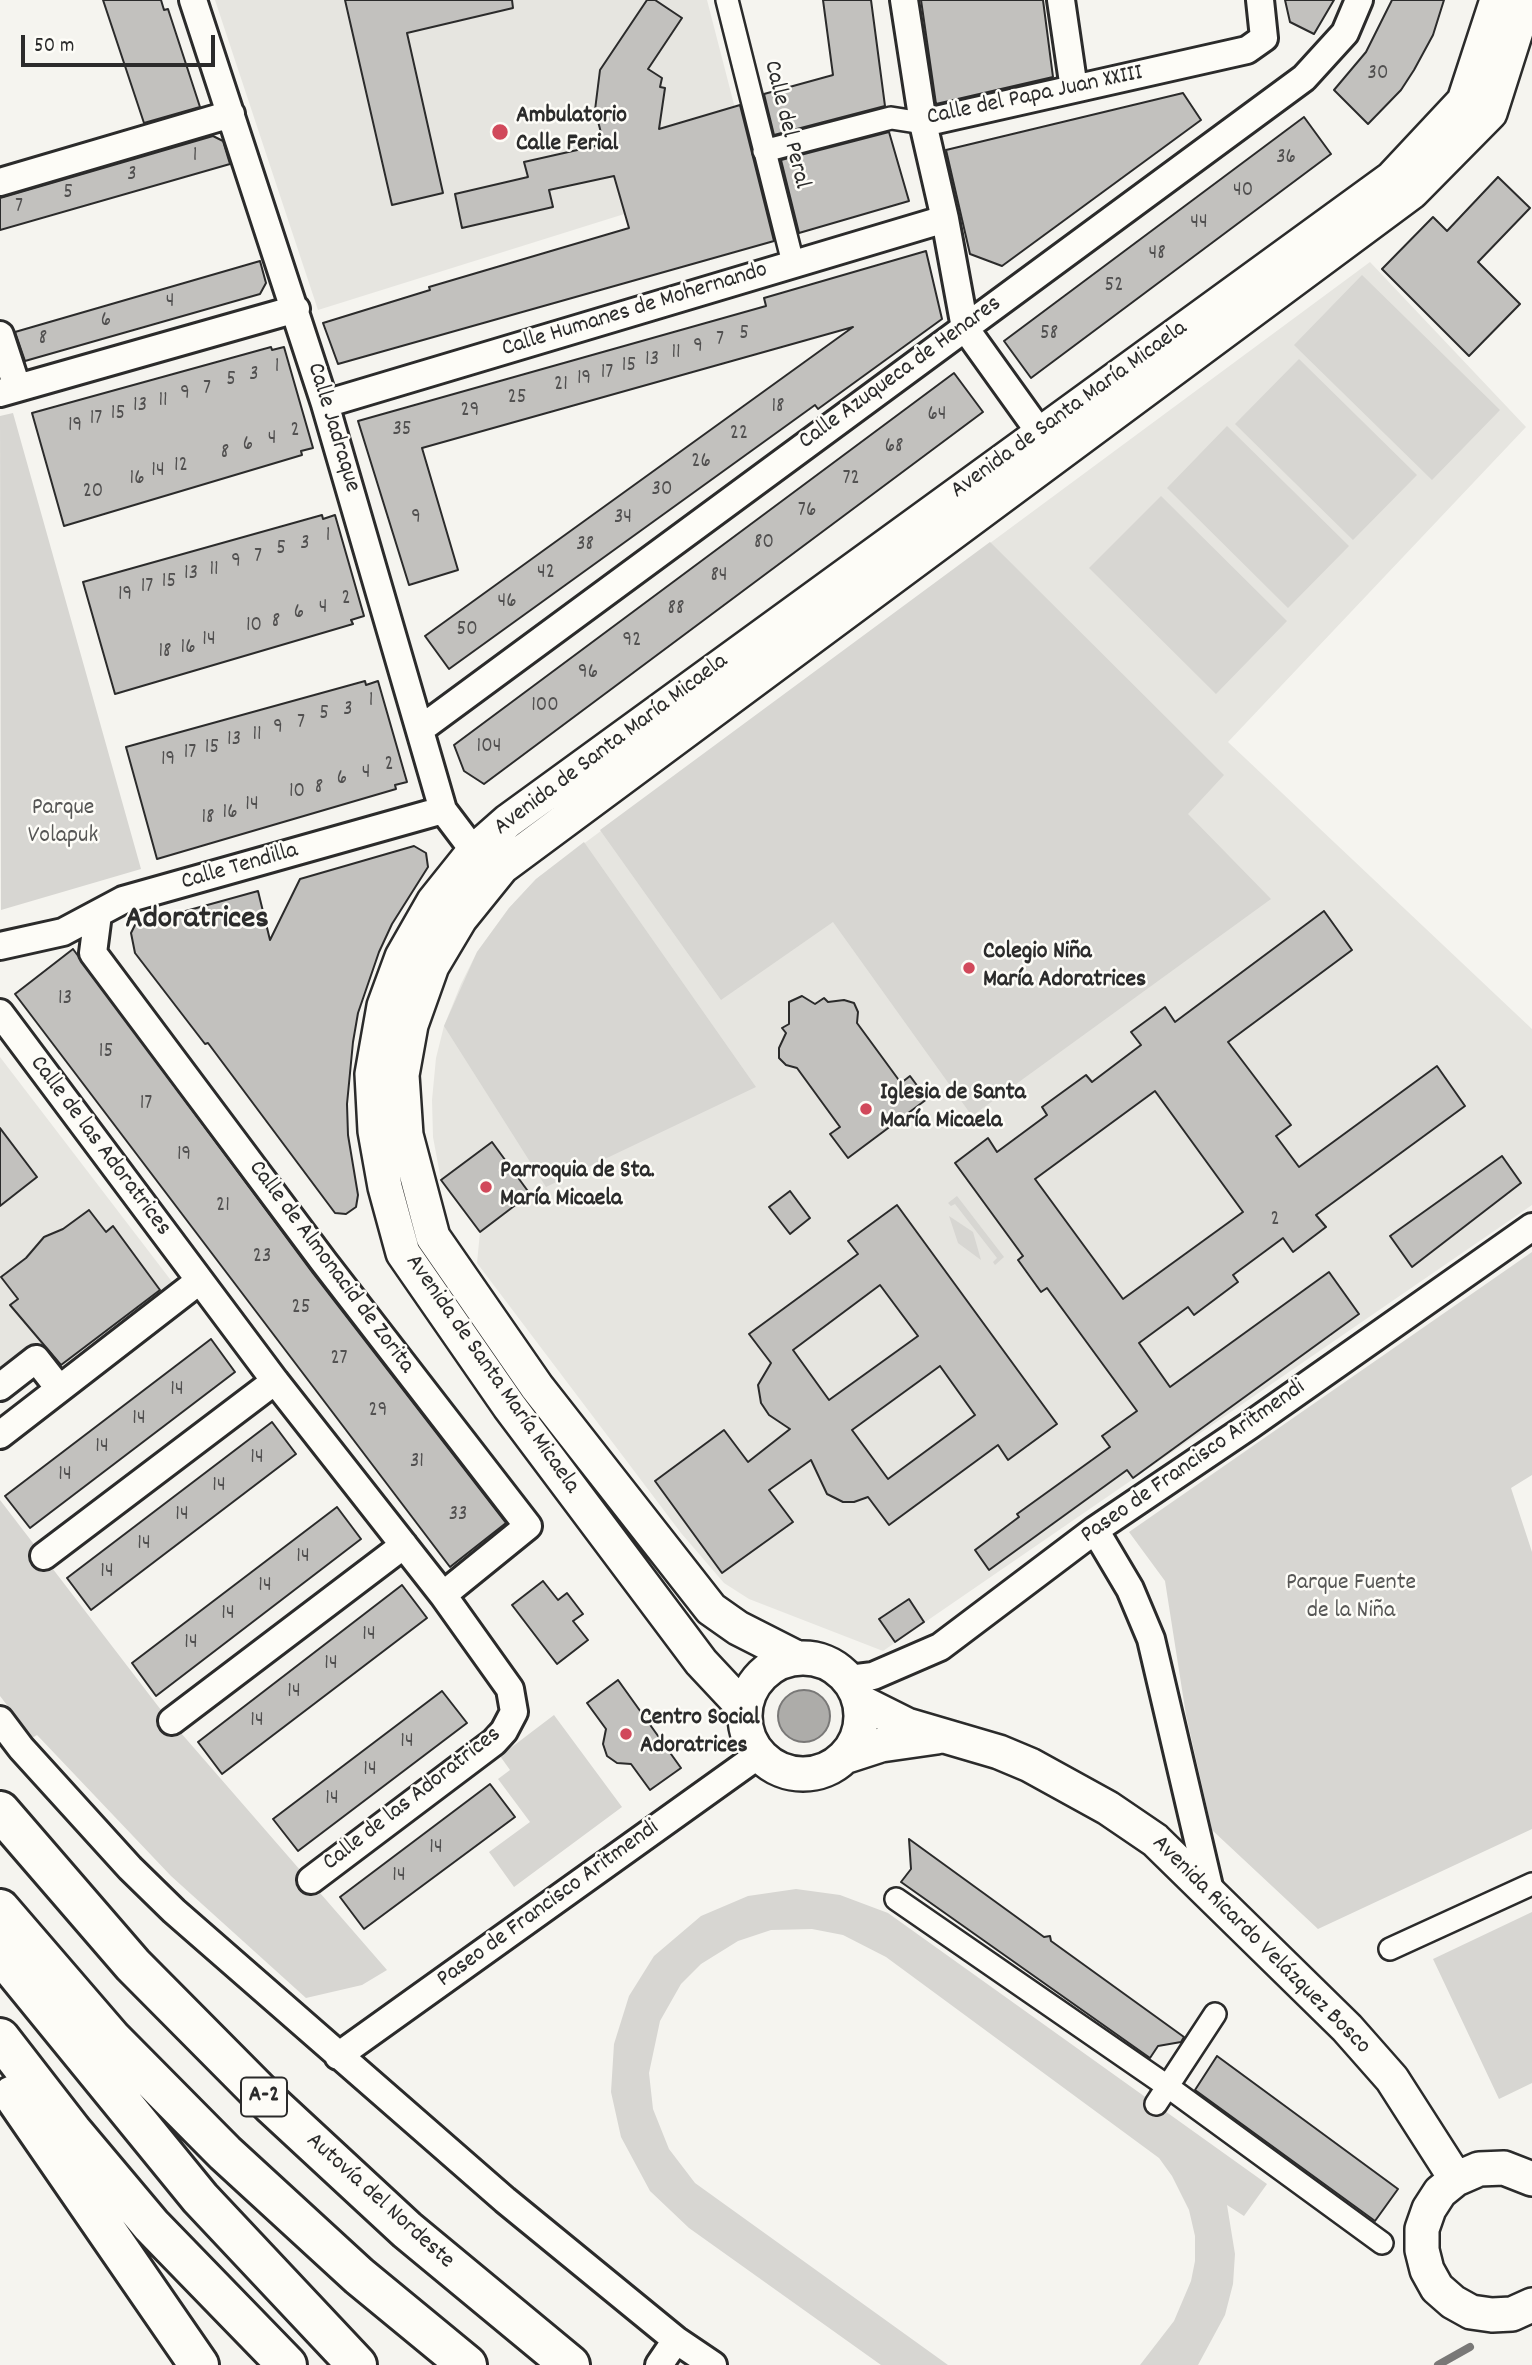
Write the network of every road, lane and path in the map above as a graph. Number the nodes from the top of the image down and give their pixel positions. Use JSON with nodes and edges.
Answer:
{"nodes":[{"id":1,"x":193,"y":0,"type":"edge"},
{"id":2,"x":727,"y":0,"type":"edge"},
{"id":3,"x":904,"y":0,"type":"edge"},
{"id":4,"x":1061,"y":0,"type":"edge"},
{"id":5,"x":1261,"y":0,"type":"edge"},
{"id":6,"x":1359,"y":0,"type":"edge"},
{"id":7,"x":1497,"y":0,"type":"edge"},
{"id":8,"x":1526,"y":0,"type":"edge"},
{"id":9,"x":1074,"y":89,"type":"junction"},
{"id":10,"x":231,"y":114,"type":"junction"},
{"id":11,"x":923,"y":123,"type":"junction"},
{"id":12,"x":764,"y":151,"type":"junction"},
{"id":13,"x":0,"y":182,"type":"edge"},
{"id":14,"x":945,"y":219,"type":"junction"},
{"id":15,"x":793,"y":263,"type":"junction"},
{"id":16,"x":296,"y":309,"type":"junction"},
{"id":17,"x":965,"y":328,"type":"junction"},
{"id":18,"x":0,"y":335,"type":"edge"},
{"id":19,"x":9,"y":390,"type":"edge"},
{"id":20,"x":325,"y":404,"type":"junction"},
{"id":21,"x":1049,"y":445,"type":"junction"},
{"id":22,"x":422,"y":728,"type":"junction"},
{"id":23,"x":443,"y":810,"type":"junction"},
{"id":24,"x":474,"y":851,"type":"junction"},
{"id":25,"x":98,"y":914,"type":"junction"},
{"id":26,"x":0,"y":946,"type":"edge"},
{"id":27,"x":0,"y":1013,"type":"edge"},
{"id":28,"x":1532,"y":1227,"type":"edge"},
{"id":29,"x":199,"y":1281,"type":"junction"},
{"id":30,"x":275,"y":1381,"type":"junction"},
{"id":31,"x":0,"y":1387,"type":"edge"},
{"id":32,"x":58,"y":1387,"type":"junction"},
{"id":33,"x":0,"y":1435,"type":"edge"},
{"id":34,"x":1094,"y":1530,"type":"junction"},
{"id":35,"x":404,"y":1545,"type":"junction"},
{"id":36,"x":44,"y":1556,"type":"dead end"},
{"id":37,"x":443,"y":1595,"type":"junction"},
{"id":38,"x":797,"y":1658,"type":"junction"},
{"id":39,"x":854,"y":1690,"type":"junction"},
{"id":40,"x":746,"y":1709,"type":"junction"},
{"id":41,"x":0,"y":1720,"type":"edge"},
{"id":42,"x":172,"y":1721,"type":"dead end"},
{"id":43,"x":939,"y":1737,"type":"junction"},
{"id":44,"x":760,"y":1754,"type":"junction"},
{"id":45,"x":844,"y":1757,"type":"junction"},
{"id":46,"x":0,"y":1811,"type":"edge"},
{"id":47,"x":311,"y":1880,"type":"dead end"},
{"id":48,"x":1532,"y":1884,"type":"edge"},
{"id":49,"x":1210,"y":1891,"type":"junction"},
{"id":50,"x":895,"y":1899,"type":"dead end"},
{"id":51,"x":0,"y":1909,"type":"edge"},
{"id":52,"x":1390,"y":1949,"type":"dead end"},
{"id":53,"x":0,"y":1952,"type":"edge"},
{"id":54,"x":1215,"y":2014,"type":"dead end"},
{"id":55,"x":0,"y":2038,"type":"edge"},
{"id":56,"x":338,"y":2056,"type":"junction"},
{"id":57,"x":0,"y":2076,"type":"edge"},
{"id":58,"x":1161,"y":2095,"type":"junction"},
{"id":59,"x":1523,"y":2166,"type":"edge"},
{"id":60,"x":1457,"y":2179,"type":"junction"},
{"id":61,"x":1382,"y":2243,"type":"dead end"},
{"id":62,"x":1532,"y":2306,"type":"edge"},
{"id":63,"x":676,"y":2340,"type":"junction"},
{"id":64,"x":563,"y":2360,"type":"edge"},
{"id":65,"x":199,"y":2365,"type":"edge"},
{"id":66,"x":287,"y":2365,"type":"edge"},
{"id":67,"x":357,"y":2365,"type":"edge"},
{"id":68,"x":467,"y":2365,"type":"edge"},
{"id":69,"x":659,"y":2365,"type":"edge"},
{"id":70,"x":712,"y":2365,"type":"edge"}],
"edges":[{"from":1,"to":10,"type":"street","name":"Calle Jadraque"},
{"from":2,"to":12,"type":"street","name":"Calle del Peral"},
{"from":3,"to":11,"type":"street"},
{"from":4,"to":9,"type":"street"},
{"from":5,"to":9,"type":"street","name":"Calle del Papa Juan XXIII"},
{"from":6,"to":17,"type":"street","name":"Calle Azuqueca de Henares"},
{"from":7,"to":21,"type":"street","name":"Avenida de Santa María Micaela"},
{"from":8,"to":21,"type":"street","name":"Avenida de Santa María Micaela"},
{"from":9,"to":11,"type":"street","name":"Calle del Papa Juan XXIII"},
{"from":10,"to":13,"type":"street"},
{"from":10,"to":16,"type":"street","name":"Calle Jadraque"},
{"from":11,"to":12,"type":"street","name":"Calle del Papa Juan XXIII"},
{"from":11,"to":14,"type":"street"},
{"from":12,"to":15,"type":"street","name":"Calle del Peral"},
{"from":14,"to":15,"type":"street","name":"Calle Humanes de Mohernando"},
{"from":14,"to":17,"type":"street"},
{"from":15,"to":20,"type":"street","name":"Calle Humanes de Mohernando"},
{"from":16,"to":19,"type":"street"},
{"from":16,"to":20,"type":"street","name":"Calle Jadraque"},
{"from":17,"to":21,"type":"street"},
{"from":17,"to":22,"type":"street","name":"Calle Azuqueca de Henares"},
{"from":18,"to":19,"type":"street"},
{"from":20,"to":22,"type":"street","name":"Calle Jadraque"},
{"from":21,"to":24,"type":"street","name":"Avenida de Santa María Micaela"},
{"from":21,"to":38,"type":"street","name":"Avenida de Santa María Micaela"},
{"from":22,"to":23,"type":"street","name":"Calle Jadraque"},
{"from":23,"to":24,"type":"street","name":"Calle Jadraque"},
{"from":23,"to":25,"type":"street","name":"Calle Tendilla"},
{"from":24,"to":40,"type":"street","name":"Avenida de Santa María Micaela"},
{"from":25,"to":26,"type":"street","name":"Calle Tendilla"},
{"from":25,"to":37,"type":"street","name":"Calle de Almonacid de Zorita"},
{"from":27,"to":29,"type":"street","name":"Calle de las Adoratrices"},
{"from":28,"to":34,"type":"street","name":"Paseo de Francisco Aritmendi"},
{"from":29,"to":30,"type":"street","name":"Calle de las Adoratrices"},
{"from":29,"to":32,"type":"street"},
{"from":30,"to":35,"type":"street","name":"Calle de las Adoratrices"},
{"from":30,"to":36,"type":"street"},
{"from":31,"to":32,"type":"street"},
{"from":32,"to":33,"type":"street"},
{"from":34,"to":39,"type":"street","name":"Paseo de Francisco Aritmendi"},
{"from":34,"to":49,"type":"street"},
{"from":35,"to":37,"type":"street","name":"Calle de las Adoratrices"},
{"from":35,"to":42,"type":"street"},
{"from":37,"to":47,"type":"street","name":"Calle de las Adoratrices"},
{"from":38,"to":39,"type":"street"},
{"from":38,"to":40,"type":"street"},
{"from":39,"to":43,"type":"street","name":"Avenida Ricardo Velázquez Bosco"},
{"from":39,"to":45,"type":"street"},
{"from":40,"to":44,"type":"street"},
{"from":41,"to":56,"type":"street"},
{"from":43,"to":45,"type":"street","name":"Avenida Ricardo Velázquez Bosco"},
{"from":43,"to":49,"type":"street","name":"Avenida Ricardo Velázquez Bosco"},
{"from":44,"to":45,"type":"street"},
{"from":44,"to":56,"type":"street","name":"Paseo de Francisco Aritmendi"},
{"from":46,"to":64,"type":"highway","name":"Autovía del Nordeste","number":"A-2"},
{"from":48,"to":52,"type":"street"},
{"from":49,"to":60,"type":"street","name":"Avenida Ricardo Velázquez Bosco"},
{"from":50,"to":58,"type":"street"},
{"from":51,"to":68,"type":"highway"},
{"from":53,"to":67,"type":"highway"},
{"from":54,"to":58,"type":"street"},
{"from":55,"to":66,"type":"highway"},
{"from":56,"to":63,"type":"street"},
{"from":57,"to":65,"type":"highway"},
{"from":58,"to":61,"type":"street"},
{"from":59,"to":60,"type":"street"},
{"from":60,"to":62,"type":"street"},
{"from":63,"to":69,"type":"street"},
{"from":63,"to":70,"type":"street"}]}
